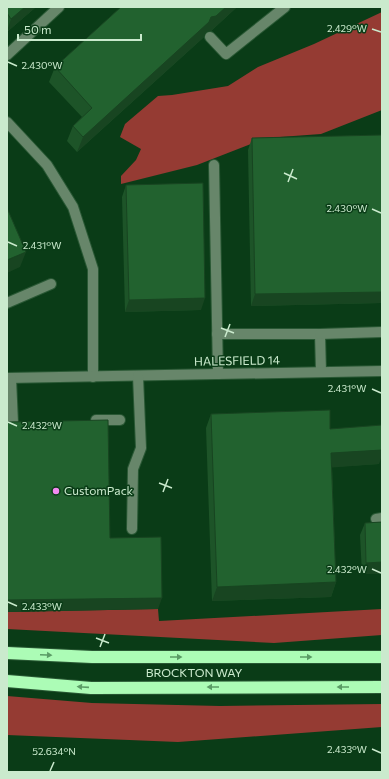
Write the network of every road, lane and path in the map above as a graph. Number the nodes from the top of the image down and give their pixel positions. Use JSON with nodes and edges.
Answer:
{"nodes":[{"id":1,"x":59,"y":7,"type":"edge"},
{"id":2,"x":285,"y":7,"type":"edge"},
{"id":3,"x":210,"y":38,"type":"dead end"},
{"id":4,"x":7,"y":55,"type":"edge"},
{"id":5,"x":7,"y":122,"type":"edge"},
{"id":6,"x":214,"y":165,"type":"dead end"},
{"id":7,"x":51,"y":284,"type":"dead end"},
{"id":8,"x":7,"y":303,"type":"edge"},
{"id":9,"x":382,"y":332,"type":"edge"},
{"id":10,"x":217,"y":334,"type":"junction"},
{"id":11,"x":320,"y":334,"type":"junction"},
{"id":12,"x":382,"y":371,"type":"edge"},
{"id":13,"x":321,"y":372,"type":"junction"},
{"id":14,"x":218,"y":374,"type":"junction"},
{"id":15,"x":138,"y":376,"type":"junction"},
{"id":16,"x":93,"y":377,"type":"junction"},
{"id":17,"x":9,"y":378,"type":"edge"},
{"id":18,"x":120,"y":420,"type":"dead end"},
{"id":19,"x":89,"y":421,"type":"edge"},
{"id":20,"x":13,"y":423,"type":"edge"},
{"id":21,"x":132,"y":529,"type":"dead end"},
{"id":22,"x":7,"y":653,"type":"edge"},
{"id":23,"x":382,"y":657,"type":"edge"},
{"id":24,"x":7,"y":681,"type":"edge"},
{"id":25,"x":382,"y":687,"type":"edge"}],
"edges":[{"from":1,"to":4,"type":"street"},
{"from":2,"to":3,"type":"street"},
{"from":5,"to":16,"type":"street"},
{"from":6,"to":10,"type":"street"},
{"from":7,"to":8,"type":"street"},
{"from":9,"to":11,"type":"street"},
{"from":10,"to":11,"type":"street"},
{"from":10,"to":14,"type":"street"},
{"from":11,"to":13,"type":"street"},
{"from":12,"to":13,"type":"street","name":"HALESFIELD 14"},
{"from":13,"to":14,"type":"street","name":"HALESFIELD 14"},
{"from":14,"to":15,"type":"street","name":"HALESFIELD 14"},
{"from":15,"to":16,"type":"street","name":"HALESFIELD 14"},
{"from":15,"to":21,"type":"street"},
{"from":16,"to":17,"type":"street","name":"HALESFIELD 14"},
{"from":17,"to":20,"type":"street"},
{"from":18,"to":19,"type":"street"},
{"from":22,"to":23,"type":"highway","name":"BROCKTON WAY","one_way":true},
{"from":25,"to":24,"type":"highway","name":"BROCKTON WAY","one_way":true}]}
